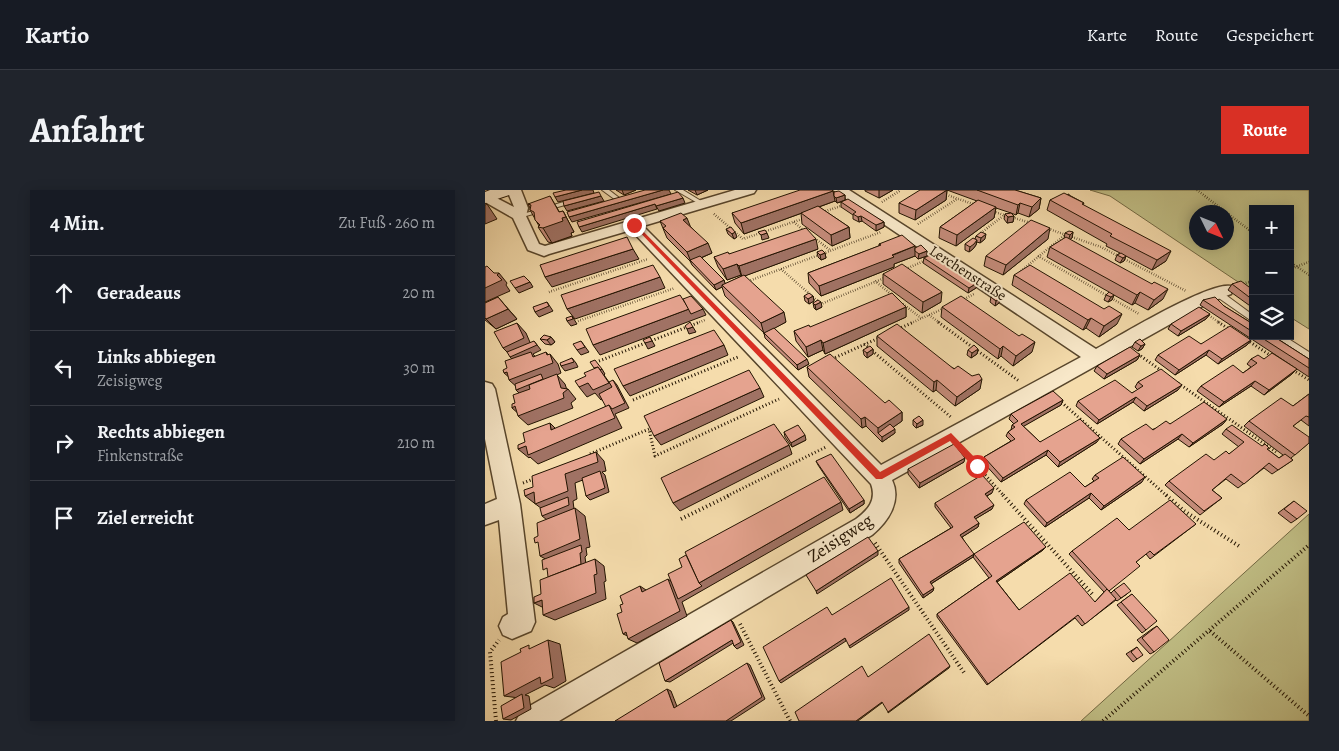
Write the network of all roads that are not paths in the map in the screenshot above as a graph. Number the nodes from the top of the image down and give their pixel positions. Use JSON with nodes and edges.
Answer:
{"nodes":[{"id":1,"x":506,"y":190,"type":"edge"},
{"id":2,"x":514,"y":190,"type":"edge"},
{"id":3,"x":605,"y":190,"type":"edge"},
{"id":4,"x":749,"y":190,"type":"edge"},
{"id":5,"x":840,"y":190,"type":"edge"},
{"id":6,"x":678,"y":192,"type":"edge"},
{"id":7,"x":486,"y":197,"type":"edge"},
{"id":8,"x":628,"y":198,"type":"edge"},
{"id":9,"x":578,"y":200,"type":"edge"},
{"id":10,"x":619,"y":200,"type":"junction"},
{"id":11,"x":609,"y":203,"type":"edge"},
{"id":12,"x":703,"y":204,"type":"junction"},
{"id":13,"x":618,"y":210,"type":"edge"},
{"id":14,"x":519,"y":216,"type":"junction"},
{"id":15,"x":581,"y":220,"type":"edge"},
{"id":16,"x":634,"y":225,"type":"junction"},
{"id":17,"x":1209,"y":296,"type":"joint"},
{"id":18,"x":1249,"y":317,"type":"edge"},
{"id":19,"x":1284,"y":340,"type":"edge"},
{"id":20,"x":1309,"y":356,"type":"edge"},
{"id":21,"x":1095,"y":357,"type":"junction"},
{"id":22,"x":485,"y":389,"type":"edge"},
{"id":23,"x":879,"y":477,"type":"junction"},
{"id":24,"x":507,"y":498,"type":"junction"},
{"id":25,"x":485,"y":515,"type":"edge"},
{"id":26,"x":511,"y":626,"type":"road end"},
{"id":27,"x":531,"y":721,"type":"edge"}],
"edges":[{"from":1,"to":7,"type":"main road"},
{"from":2,"to":14,"type":"street"},
{"from":3,"to":10,"type":"lane"},
{"from":4,"to":12,"type":"street"},
{"from":5,"to":21,"type":"street","name":"Lerchenstraße"},
{"from":6,"to":12,"type":"lane"},
{"from":7,"to":14,"type":"street"},
{"from":8,"to":10,"type":"lane"},
{"from":9,"to":14,"type":"lane"},
{"from":10,"to":11,"type":"lane"},
{"from":12,"to":16,"type":"street"},
{"from":13,"to":15,"type":"lane"},
{"from":14,"to":16,"type":"street"},
{"from":16,"to":23,"type":"street"},
{"from":17,"to":18,"type":"lane"},
{"from":17,"to":21,"type":"street"},
{"from":19,"to":20,"type":"lane"},
{"from":21,"to":23,"type":"street"},
{"from":22,"to":24,"type":"street"},
{"from":23,"to":27,"type":"street","name":"Zeisigweg"},
{"from":24,"to":25,"type":"street"},
{"from":24,"to":26,"type":"street"}]}
